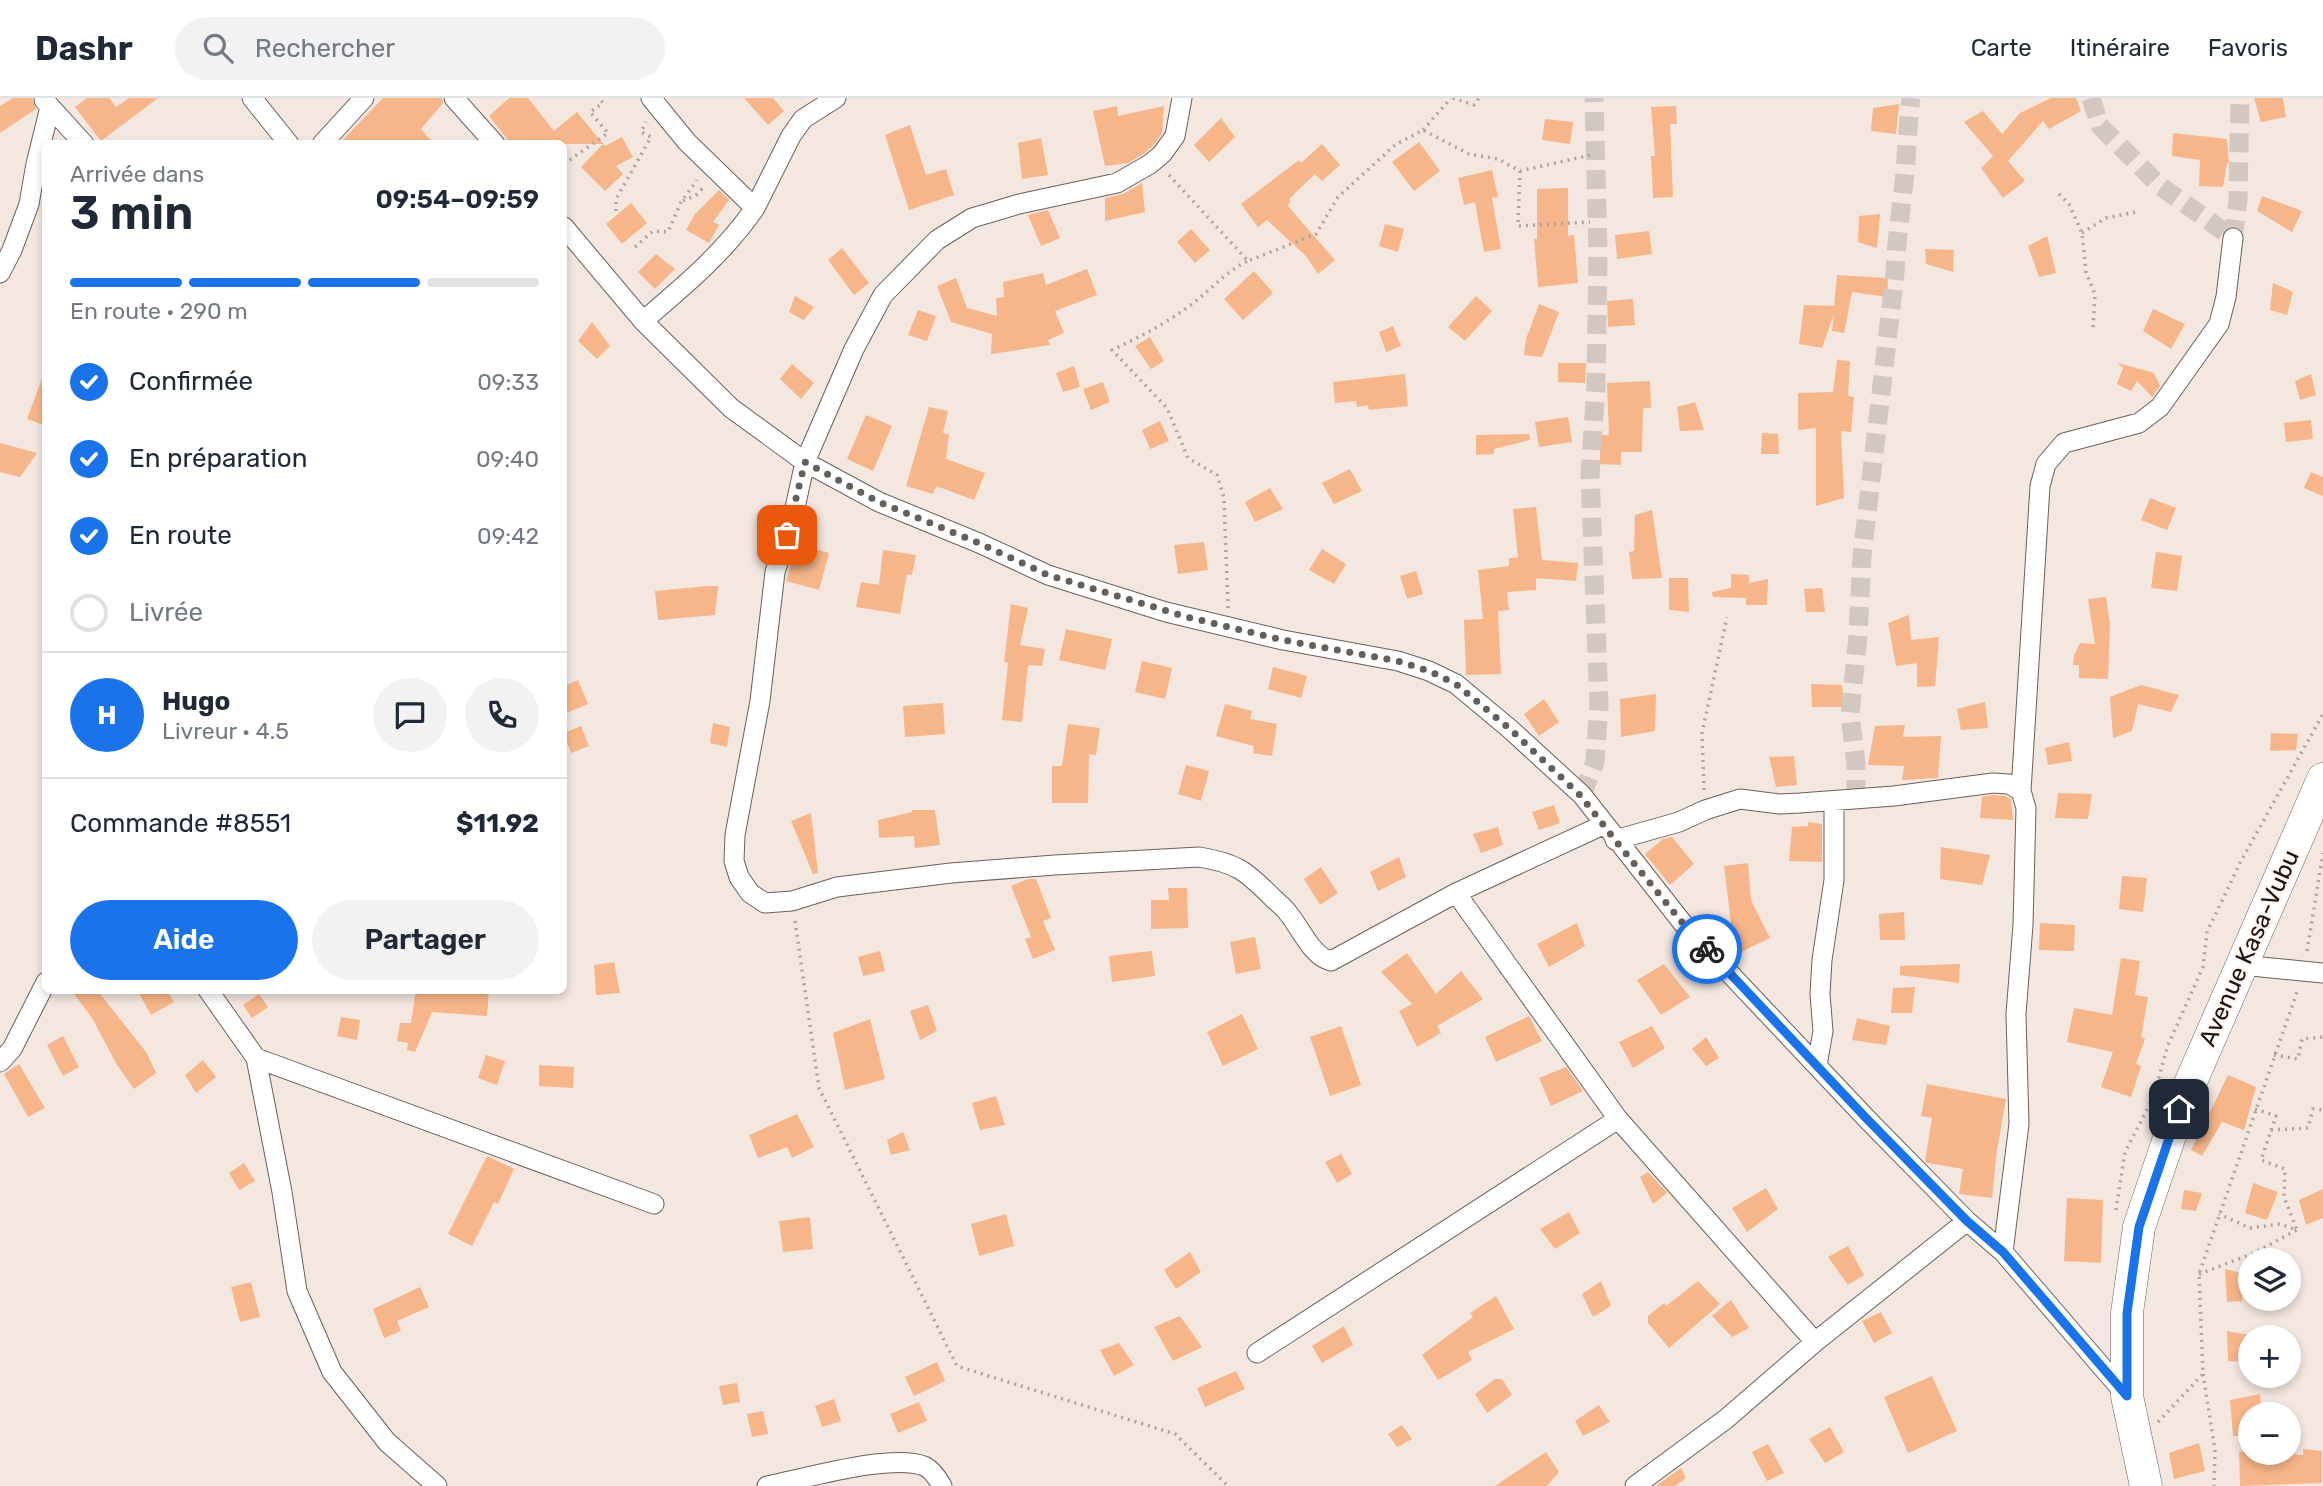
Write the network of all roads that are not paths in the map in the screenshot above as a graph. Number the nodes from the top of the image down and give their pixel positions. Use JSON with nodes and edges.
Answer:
{"nodes":[{"id":1,"x":252,"y":98,"type":"edge"},
{"id":2,"x":364,"y":98,"type":"edge"},
{"id":3,"x":454,"y":98,"type":"edge"},
{"id":4,"x":836,"y":98,"type":"edge"},
{"id":5,"x":1182,"y":98,"type":"edge"},
{"id":6,"x":46,"y":103,"type":"edge"},
{"id":7,"x":652,"y":107,"type":"edge"},
{"id":8,"x":80,"y":140,"type":"edge"},
{"id":9,"x":286,"y":140,"type":"edge"},
{"id":10,"x":326,"y":140,"type":"edge"},
{"id":11,"x":491,"y":140,"type":"edge"},
{"id":12,"x":755,"y":208,"type":"junction"},
{"id":13,"x":567,"y":231,"type":"edge"},
{"id":14,"x":2233,"y":238,"type":"dead end"},
{"id":15,"x":0,"y":273,"type":"edge"},
{"id":16,"x":643,"y":321,"type":"junction"},
{"id":17,"x":805,"y":462,"type":"junction"},
{"id":18,"x":2323,"y":779,"type":"edge"},
{"id":19,"x":2021,"y":791,"type":"junction"},
{"id":20,"x":1834,"y":801,"type":"junction"},
{"id":21,"x":1609,"y":833,"type":"junction"},
{"id":22,"x":1455,"y":893,"type":"junction"},
{"id":23,"x":2241,"y":965,"type":"junction"},
{"id":24,"x":2314,"y":972,"type":"edge"},
{"id":25,"x":42,"y":988,"type":"edge"},
{"id":26,"x":211,"y":994,"type":"edge"},
{"id":27,"x":4,"y":1049,"type":"edge"},
{"id":28,"x":256,"y":1058,"type":"junction"},
{"id":29,"x":1817,"y":1065,"type":"junction"},
{"id":30,"x":1618,"y":1119,"type":"junction"},
{"id":31,"x":654,"y":1203,"type":"dead end"},
{"id":32,"x":1967,"y":1221,"type":"junction"},
{"id":33,"x":2003,"y":1252,"type":"junction"},
{"id":34,"x":1815,"y":1342,"type":"junction"},
{"id":35,"x":1257,"y":1353,"type":"dead end"},
{"id":36,"x":2127,"y":1396,"type":"junction"},
{"id":37,"x":437,"y":1486,"type":"edge"},
{"id":38,"x":767,"y":1486,"type":"edge"},
{"id":39,"x":942,"y":1486,"type":"edge"},
{"id":40,"x":1635,"y":1486,"type":"edge"},
{"id":41,"x":2146,"y":1486,"type":"edge"}],
"edges":[{"from":1,"to":9,"type":"street"},
{"from":2,"to":10,"type":"street"},
{"from":3,"to":11,"type":"street"},
{"from":4,"to":12,"type":"street"},
{"from":5,"to":17,"type":"street"},
{"from":6,"to":8,"type":"street"},
{"from":6,"to":15,"type":"street"},
{"from":7,"to":12,"type":"street"},
{"from":12,"to":16,"type":"street"},
{"from":13,"to":16,"type":"street"},
{"from":14,"to":19,"type":"street"},
{"from":16,"to":17,"type":"street"},
{"from":17,"to":21,"type":"street"},
{"from":17,"to":22,"type":"street"},
{"from":18,"to":23,"type":"highway","name":"Avenue Kasa-Vubu"},
{"from":19,"to":20,"type":"street"},
{"from":19,"to":33,"type":"street"},
{"from":20,"to":21,"type":"street"},
{"from":20,"to":29,"type":"street"},
{"from":21,"to":22,"type":"street"},
{"from":21,"to":29,"type":"street"},
{"from":22,"to":30,"type":"street"},
{"from":23,"to":24,"type":"street"},
{"from":23,"to":36,"type":"highway","name":"Avenue Kasa-Vubu"},
{"from":25,"to":27,"type":"street"},
{"from":26,"to":28,"type":"street"},
{"from":28,"to":31,"type":"street"},
{"from":28,"to":37,"type":"street"},
{"from":29,"to":32,"type":"street"},
{"from":30,"to":34,"type":"street"},
{"from":30,"to":35,"type":"street"},
{"from":32,"to":33,"type":"street"},
{"from":32,"to":34,"type":"street"},
{"from":33,"to":36,"type":"street"},
{"from":34,"to":40,"type":"street"},
{"from":36,"to":41,"type":"highway","name":"Avenue Kasa-Vubu"},
{"from":38,"to":39,"type":"street"}]}
